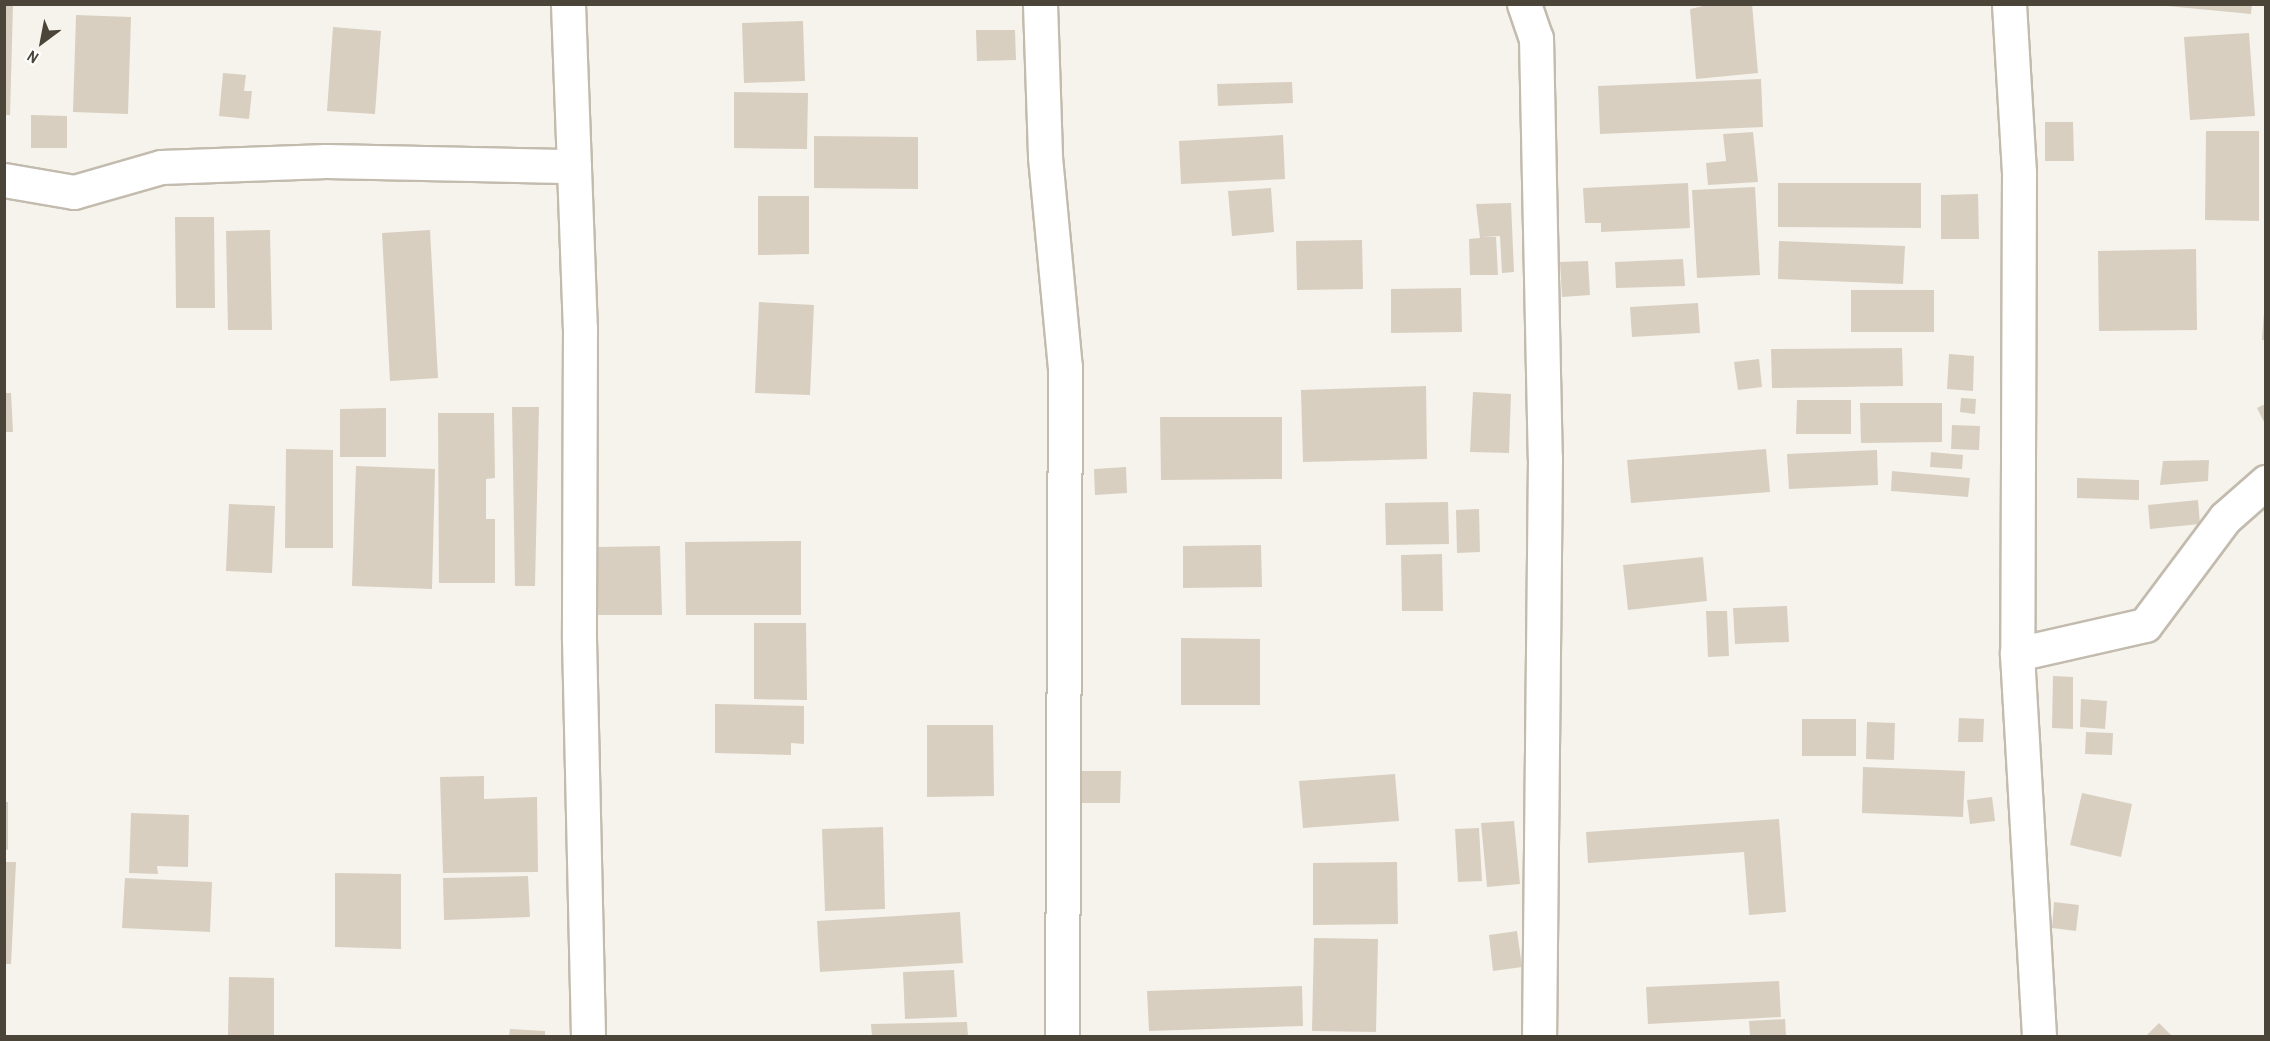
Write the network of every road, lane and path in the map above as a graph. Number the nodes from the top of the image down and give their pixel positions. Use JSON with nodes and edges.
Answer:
{"nodes":[{"id":1,"x":568,"y":4,"type":"edge"},
{"id":2,"x":1040,"y":4,"type":"edge"},
{"id":3,"x":1524,"y":4,"type":"edge"},
{"id":4,"x":2009,"y":4,"type":"edge"},
{"id":5,"x":574,"y":166,"type":"junction"},
{"id":6,"x":4,"y":180,"type":"edge"},
{"id":7,"x":2265,"y":482,"type":"edge"},
{"id":8,"x":2017,"y":654,"type":"junction"},
{"id":9,"x":588,"y":1036,"type":"edge"},
{"id":10,"x":1062,"y":1036,"type":"edge"},
{"id":11,"x":1539,"y":1036,"type":"edge"},
{"id":12,"x":2039,"y":1036,"type":"edge"}],
"edges":[{"from":1,"to":5,"type":"street"},
{"from":2,"to":10,"type":"street"},
{"from":3,"to":11,"type":"street"},
{"from":4,"to":8,"type":"street"},
{"from":5,"to":6,"type":"street"},
{"from":5,"to":9,"type":"street"},
{"from":7,"to":8,"type":"street"},
{"from":8,"to":12,"type":"street"}]}
